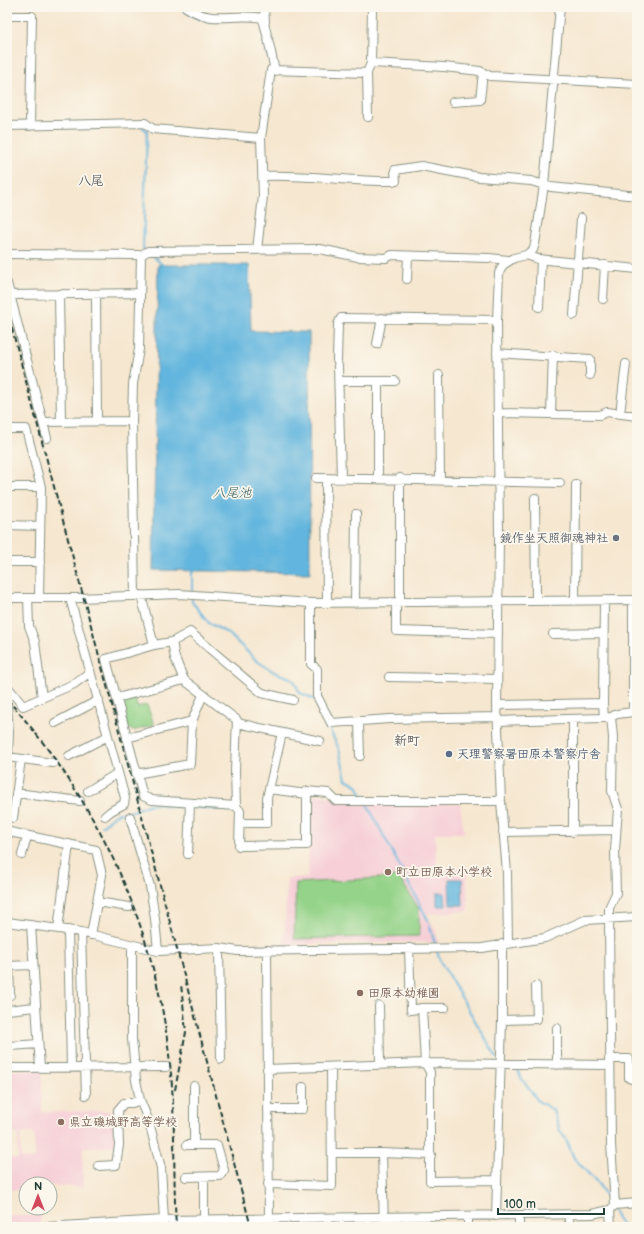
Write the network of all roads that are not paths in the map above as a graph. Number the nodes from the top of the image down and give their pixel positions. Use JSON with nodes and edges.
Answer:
{"nodes":[{"id":1,"x":186,"y":7,"type":"edge"},
{"id":2,"x":264,"y":7,"type":"edge"},
{"id":3,"x":372,"y":7,"type":"edge"},
{"id":4,"x":560,"y":7,"type":"edge"},
{"id":5,"x":7,"y":16,"type":"edge"},
{"id":6,"x":265,"y":22,"type":"junction"},
{"id":7,"x":371,"y":63,"type":"junction"},
{"id":8,"x":275,"y":70,"type":"junction"},
{"id":9,"x":367,"y":73,"type":"junction"},
{"id":10,"x":483,"y":73,"type":"junction"},
{"id":11,"x":552,"y":80,"type":"junction"},
{"id":12,"x":637,"y":84,"type":"edge"},
{"id":13,"x":453,"y":102,"type":"dead end"},
{"id":14,"x":368,"y":117,"type":"dead end"},
{"id":15,"x":7,"y":126,"type":"edge"},
{"id":16,"x":30,"y":126,"type":"junction"},
{"id":17,"x":261,"y":138,"type":"junction"},
{"id":18,"x":263,"y":176,"type":"junction"},
{"id":19,"x":544,"y":185,"type":"junction"},
{"id":20,"x":637,"y":196,"type":"edge"},
{"id":21,"x":581,"y":218,"type":"dead end"},
{"id":22,"x":257,"y":250,"type":"junction"},
{"id":23,"x":7,"y":254,"type":"edge"},
{"id":24,"x":141,"y":255,"type":"junction"},
{"id":25,"x":526,"y":255,"type":"junction"},
{"id":26,"x":408,"y":256,"type":"junction"},
{"id":27,"x":541,"y":259,"type":"junction"},
{"id":28,"x":508,"y":260,"type":"junction"},
{"id":29,"x":576,"y":262,"type":"junction"},
{"id":30,"x":605,"y":265,"type":"junction"},
{"id":31,"x":637,"y":269,"type":"edge"},
{"id":32,"x":407,"y":279,"type":"dead end"},
{"id":33,"x":7,"y":283,"type":"edge"},
{"id":34,"x":10,"y":294,"type":"junction"},
{"id":35,"x":59,"y":294,"type":"junction"},
{"id":36,"x":96,"y":294,"type":"junction"},
{"id":37,"x":140,"y":294,"type":"junction"},
{"id":38,"x":603,"y":299,"type":"dead end"},
{"id":39,"x":538,"y":307,"type":"dead end"},
{"id":40,"x":574,"y":314,"type":"dead end"},
{"id":41,"x":382,"y":318,"type":"junction"},
{"id":42,"x":497,"y":320,"type":"junction"},
{"id":43,"x":377,"y":344,"type":"dead end"},
{"id":44,"x":497,"y":353,"type":"junction"},
{"id":45,"x":552,"y":355,"type":"junction"},
{"id":46,"x":626,"y":364,"type":"dead end"},
{"id":47,"x":439,"y":375,"type":"dead end"},
{"id":48,"x":590,"y":375,"type":"dead end"},
{"id":49,"x":339,"y":381,"type":"junction"},
{"id":50,"x":378,"y":381,"type":"junction"},
{"id":51,"x":395,"y":381,"type":"dead end"},
{"id":52,"x":497,"y":413,"type":"junction"},
{"id":53,"x":551,"y":413,"type":"junction"},
{"id":54,"x":620,"y":414,"type":"junction"},
{"id":55,"x":637,"y":416,"type":"edge"},
{"id":56,"x":97,"y":421,"type":"junction"},
{"id":57,"x":132,"y":421,"type":"junction"},
{"id":58,"x":43,"y":422,"type":"junction"},
{"id":59,"x":61,"y":422,"type":"junction"},
{"id":60,"x":7,"y":429,"type":"edge"},
{"id":61,"x":47,"y":438,"type":"dead end"},
{"id":62,"x":316,"y":478,"type":"dead end"},
{"id":63,"x":326,"y":478,"type":"junction"},
{"id":64,"x":341,"y":478,"type":"junction"},
{"id":65,"x":378,"y":478,"type":"junction"},
{"id":66,"x":400,"y":478,"type":"junction"},
{"id":67,"x":440,"y":479,"type":"junction"},
{"id":68,"x":498,"y":481,"type":"junction"},
{"id":69,"x":560,"y":483,"type":"dead end"},
{"id":70,"x":576,"y":485,"type":"dead end"},
{"id":71,"x":7,"y":487,"type":"edge"},
{"id":72,"x":41,"y":488,"type":"junction"},
{"id":73,"x":535,"y":498,"type":"dead end"},
{"id":74,"x":356,"y":514,"type":"dead end"},
{"id":75,"x":7,"y":525,"type":"edge"},
{"id":76,"x":40,"y":526,"type":"junction"},
{"id":77,"x":7,"y":562,"type":"edge"},
{"id":78,"x":40,"y":562,"type":"junction"},
{"id":79,"x":138,"y":596,"type":"junction"},
{"id":80,"x":7,"y":598,"type":"edge"},
{"id":81,"x":28,"y":598,"type":"junction"},
{"id":82,"x":39,"y":598,"type":"junction"},
{"id":83,"x":70,"y":598,"type":"junction"},
{"id":84,"x":499,"y":600,"type":"junction"},
{"id":85,"x":536,"y":600,"type":"junction"},
{"id":86,"x":604,"y":600,"type":"junction"},
{"id":87,"x":635,"y":600,"type":"edge"},
{"id":88,"x":575,"y":601,"type":"junction"},
{"id":89,"x":311,"y":603,"type":"junction"},
{"id":90,"x":327,"y":603,"type":"junction"},
{"id":91,"x":355,"y":603,"type":"junction"},
{"id":92,"x":398,"y":603,"type":"junction"},
{"id":93,"x":603,"y":633,"type":"junction"},
{"id":94,"x":498,"y":634,"type":"junction"},
{"id":95,"x":553,"y":634,"type":"dead end"},
{"id":96,"x":172,"y":642,"type":"junction"},
{"id":97,"x":154,"y":645,"type":"junction"},
{"id":98,"x":90,"y":672,"type":"junction"},
{"id":99,"x":389,"y":677,"type":"dead end"},
{"id":100,"x":497,"y":679,"type":"junction"},
{"id":101,"x":184,"y":680,"type":"junction"},
{"id":102,"x":7,"y":686,"type":"edge"},
{"id":103,"x":203,"y":695,"type":"junction"},
{"id":104,"x":42,"y":698,"type":"junction"},
{"id":105,"x":117,"y":698,"type":"junction"},
{"id":106,"x":99,"y":700,"type":"junction"},
{"id":107,"x":293,"y":700,"type":"dead end"},
{"id":108,"x":603,"y":703,"type":"junction"},
{"id":109,"x":7,"y":705,"type":"edge"},
{"id":110,"x":497,"y":705,"type":"junction"},
{"id":111,"x":608,"y":718,"type":"junction"},
{"id":112,"x":498,"y":719,"type":"junction"},
{"id":113,"x":573,"y":720,"type":"junction"},
{"id":114,"x":192,"y":721,"type":"junction"},
{"id":115,"x":359,"y":722,"type":"junction"},
{"id":116,"x":55,"y":723,"type":"dead end"},
{"id":117,"x":237,"y":723,"type":"junction"},
{"id":118,"x":282,"y":734,"type":"junction"},
{"id":119,"x":108,"y":736,"type":"junction"},
{"id":120,"x":127,"y":738,"type":"junction"},
{"id":121,"x":320,"y":741,"type":"dead end"},
{"id":122,"x":70,"y":756,"type":"dead end"},
{"id":123,"x":360,"y":756,"type":"dead end"},
{"id":124,"x":7,"y":757,"type":"edge"},
{"id":125,"x":21,"y":759,"type":"junction"},
{"id":126,"x":53,"y":763,"type":"dead end"},
{"id":127,"x":118,"y":774,"type":"junction"},
{"id":128,"x":136,"y":774,"type":"junction"},
{"id":129,"x":269,"y":789,"type":"junction"},
{"id":130,"x":88,"y":790,"type":"dead end"},
{"id":131,"x":16,"y":793,"type":"junction"},
{"id":132,"x":307,"y":794,"type":"junction"},
{"id":133,"x":80,"y":801,"type":"dead end"},
{"id":134,"x":501,"y":801,"type":"junction"},
{"id":135,"x":190,"y":806,"type":"junction"},
{"id":136,"x":236,"y":806,"type":"junction"},
{"id":137,"x":105,"y":816,"type":"dead end"},
{"id":138,"x":130,"y":817,"type":"dead end"},
{"id":139,"x":13,"y":818,"type":"dead end"},
{"id":140,"x":240,"y":823,"type":"junction"},
{"id":141,"x":616,"y":830,"type":"junction"},
{"id":142,"x":10,"y":832,"type":"dead end"},
{"id":143,"x":503,"y":832,"type":"junction"},
{"id":144,"x":573,"y":832,"type":"junction"},
{"id":145,"x":27,"y":836,"type":"junction"},
{"id":146,"x":69,"y":844,"type":"junction"},
{"id":147,"x":188,"y":854,"type":"dead end"},
{"id":148,"x":22,"y":855,"type":"dead end"},
{"id":149,"x":97,"y":902,"type":"junction"},
{"id":150,"x":128,"y":908,"type":"dead end"},
{"id":151,"x":609,"y":918,"type":"junction"},
{"id":152,"x":637,"y":918,"type":"edge"},
{"id":153,"x":7,"y":922,"type":"edge"},
{"id":154,"x":31,"y":925,"type":"junction"},
{"id":155,"x":58,"y":929,"type":"junction"},
{"id":156,"x":68,"y":930,"type":"junction"},
{"id":157,"x":81,"y":932,"type":"junction"},
{"id":158,"x":92,"y":935,"type":"junction"},
{"id":159,"x":505,"y":944,"type":"junction"},
{"id":160,"x":132,"y":946,"type":"junction"},
{"id":161,"x":219,"y":948,"type":"junction"},
{"id":162,"x":409,"y":948,"type":"junction"},
{"id":163,"x":267,"y":950,"type":"junction"},
{"id":164,"x":158,"y":951,"type":"junction"},
{"id":165,"x":32,"y":965,"type":"junction"},
{"id":166,"x":8,"y":966,"type":"edge"},
{"id":167,"x":536,"y":986,"type":"dead end"},
{"id":168,"x":7,"y":995,"type":"edge"},
{"id":169,"x":379,"y":1006,"type":"dead end"},
{"id":170,"x":35,"y":1007,"type":"junction"},
{"id":171,"x":422,"y":1008,"type":"junction"},
{"id":172,"x":445,"y":1008,"type":"dead end"},
{"id":173,"x":7,"y":1010,"type":"edge"},
{"id":174,"x":502,"y":1020,"type":"junction"},
{"id":175,"x":557,"y":1028,"type":"dead end"},
{"id":176,"x":38,"y":1044,"type":"junction"},
{"id":177,"x":10,"y":1046,"type":"dead end"},
{"id":178,"x":221,"y":1059,"type":"dead end"},
{"id":179,"x":501,"y":1062,"type":"junction"},
{"id":180,"x":609,"y":1062,"type":"junction"},
{"id":181,"x":425,"y":1063,"type":"junction"},
{"id":182,"x":380,"y":1064,"type":"junction"},
{"id":183,"x":557,"y":1065,"type":"junction"},
{"id":184,"x":71,"y":1067,"type":"junction"},
{"id":185,"x":84,"y":1067,"type":"junction"},
{"id":186,"x":134,"y":1067,"type":"junction"},
{"id":187,"x":166,"y":1067,"type":"dead end"},
{"id":188,"x":331,"y":1067,"type":"junction"},
{"id":189,"x":7,"y":1068,"type":"edge"},
{"id":190,"x":40,"y":1068,"type":"junction"},
{"id":191,"x":267,"y":1069,"type":"junction"},
{"id":192,"x":637,"y":1082,"type":"edge"},
{"id":193,"x":194,"y":1086,"type":"dead end"},
{"id":194,"x":303,"y":1087,"type":"dead end"},
{"id":195,"x":86,"y":1095,"type":"dead end"},
{"id":196,"x":140,"y":1100,"type":"junction"},
{"id":197,"x":268,"y":1109,"type":"junction"},
{"id":198,"x":332,"y":1153,"type":"junction"},
{"id":199,"x":382,"y":1153,"type":"junction"},
{"id":200,"x":431,"y":1155,"type":"junction"},
{"id":201,"x":98,"y":1166,"type":"dead end"},
{"id":202,"x":186,"y":1177,"type":"dead end"},
{"id":203,"x":204,"y":1177,"type":"junction"},
{"id":204,"x":497,"y":1180,"type":"junction"},
{"id":205,"x":268,"y":1184,"type":"junction"},
{"id":206,"x":637,"y":1203,"type":"edge"},
{"id":207,"x":613,"y":1208,"type":"junction"},
{"id":208,"x":519,"y":1215,"type":"junction"},
{"id":209,"x":569,"y":1215,"type":"junction"},
{"id":210,"x":468,"y":1216,"type":"junction"},
{"id":211,"x":496,"y":1216,"type":"junction"},
{"id":212,"x":383,"y":1217,"type":"junction"},
{"id":213,"x":269,"y":1219,"type":"junction"},
{"id":214,"x":204,"y":1220,"type":"junction"},
{"id":215,"x":239,"y":1223,"type":"edge"},
{"id":216,"x":340,"y":1223,"type":"edge"},
{"id":217,"x":163,"y":1224,"type":"edge"},
{"id":218,"x":134,"y":1225,"type":"edge"},
{"id":219,"x":45,"y":1227,"type":"edge"},
{"id":220,"x":384,"y":1227,"type":"edge"},
{"id":221,"x":468,"y":1227,"type":"edge"},
{"id":222,"x":519,"y":1227,"type":"edge"},
{"id":223,"x":569,"y":1227,"type":"edge"},
{"id":224,"x":611,"y":1227,"type":"edge"}],
"edges":[{"from":1,"to":6,"type":"street"},
{"from":2,"to":6,"type":"street"},
{"from":3,"to":7,"type":"street"},
{"from":4,"to":11,"type":"street"},
{"from":5,"to":16,"type":"street"},
{"from":6,"to":8,"type":"street"},
{"from":7,"to":9,"type":"street"},
{"from":7,"to":10,"type":"street"},
{"from":8,"to":9,"type":"street"},
{"from":8,"to":17,"type":"street"},
{"from":9,"to":14,"type":"street"},
{"from":10,"to":11,"type":"street"},
{"from":10,"to":13,"type":"street"},
{"from":11,"to":12,"type":"street"},
{"from":11,"to":19,"type":"street"},
{"from":15,"to":16,"type":"street"},
{"from":16,"to":17,"type":"street"},
{"from":17,"to":18,"type":"street"},
{"from":18,"to":19,"type":"street"},
{"from":18,"to":22,"type":"street"},
{"from":19,"to":20,"type":"street"},
{"from":19,"to":25,"type":"street"},
{"from":21,"to":29,"type":"street"},
{"from":22,"to":24,"type":"street"},
{"from":22,"to":26,"type":"street"},
{"from":23,"to":24,"type":"street"},
{"from":24,"to":37,"type":"street"},
{"from":25,"to":27,"type":"street"},
{"from":25,"to":28,"type":"street"},
{"from":26,"to":28,"type":"street"},
{"from":26,"to":32,"type":"street"},
{"from":27,"to":29,"type":"street"},
{"from":27,"to":39,"type":"street"},
{"from":28,"to":42,"type":"street"},
{"from":29,"to":30,"type":"street"},
{"from":29,"to":40,"type":"street"},
{"from":30,"to":31,"type":"street"},
{"from":30,"to":38,"type":"street"},
{"from":33,"to":34,"type":"street"},
{"from":34,"to":35,"type":"street"},
{"from":34,"to":58,"type":"street"},
{"from":35,"to":36,"type":"street"},
{"from":35,"to":59,"type":"street"},
{"from":36,"to":37,"type":"street"},
{"from":36,"to":56,"type":"street"},
{"from":37,"to":57,"type":"street"},
{"from":41,"to":42,"type":"street"},
{"from":41,"to":43,"type":"street"},
{"from":41,"to":49,"type":"street"},
{"from":42,"to":44,"type":"street"},
{"from":44,"to":45,"type":"street"},
{"from":44,"to":52,"type":"street"},
{"from":45,"to":48,"type":"street"},
{"from":45,"to":53,"type":"street"},
{"from":46,"to":54,"type":"street"},
{"from":47,"to":67,"type":"street"},
{"from":49,"to":50,"type":"street"},
{"from":49,"to":64,"type":"street"},
{"from":50,"to":51,"type":"street"},
{"from":50,"to":65,"type":"street"},
{"from":52,"to":53,"type":"street"},
{"from":52,"to":68,"type":"street"},
{"from":53,"to":54,"type":"street"},
{"from":54,"to":55,"type":"street"},
{"from":56,"to":57,"type":"street"},
{"from":56,"to":59,"type":"street"},
{"from":57,"to":79,"type":"street"},
{"from":58,"to":59,"type":"street"},
{"from":58,"to":61,"type":"street"},
{"from":60,"to":72,"type":"street"},
{"from":62,"to":63,"type":"street"},
{"from":63,"to":64,"type":"street"},
{"from":63,"to":90,"type":"street"},
{"from":64,"to":65,"type":"street"},
{"from":65,"to":66,"type":"street"},
{"from":66,"to":67,"type":"street"},
{"from":66,"to":92,"type":"street"},
{"from":67,"to":68,"type":"street"},
{"from":68,"to":69,"type":"street"},
{"from":68,"to":84,"type":"street"},
{"from":70,"to":88,"type":"street"},
{"from":71,"to":72,"type":"street"},
{"from":72,"to":76,"type":"street"},
{"from":73,"to":85,"type":"street"},
{"from":74,"to":91,"type":"street"},
{"from":75,"to":76,"type":"street"},
{"from":76,"to":78,"type":"street"},
{"from":77,"to":78,"type":"street"},
{"from":78,"to":82,"type":"street"},
{"from":79,"to":83,"type":"street"},
{"from":79,"to":89,"type":"street"},
{"from":79,"to":97,"type":"street"},
{"from":80,"to":81,"type":"street"},
{"from":81,"to":82,"type":"street"},
{"from":81,"to":104,"type":"street"},
{"from":82,"to":83,"type":"street"},
{"from":83,"to":98,"type":"street"},
{"from":84,"to":85,"type":"street"},
{"from":84,"to":92,"type":"street"},
{"from":84,"to":94,"type":"street"},
{"from":85,"to":88,"type":"street"},
{"from":86,"to":87,"type":"street"},
{"from":86,"to":88,"type":"street"},
{"from":86,"to":93,"type":"street"},
{"from":87,"to":111,"type":"street"},
{"from":89,"to":90,"type":"street"},
{"from":89,"to":115,"type":"street"},
{"from":90,"to":91,"type":"street"},
{"from":91,"to":92,"type":"street"},
{"from":92,"to":94,"type":"street"},
{"from":93,"to":95,"type":"street"},
{"from":93,"to":108,"type":"street"},
{"from":94,"to":100,"type":"street"},
{"from":96,"to":97,"type":"street"},
{"from":96,"to":101,"type":"street"},
{"from":96,"to":107,"type":"street"},
{"from":97,"to":105,"type":"street"},
{"from":98,"to":104,"type":"street"},
{"from":98,"to":106,"type":"street"},
{"from":99,"to":100,"type":"street"},
{"from":100,"to":110,"type":"street"},
{"from":101,"to":103,"type":"street"},
{"from":101,"to":105,"type":"street"},
{"from":102,"to":104,"type":"street"},
{"from":103,"to":114,"type":"street"},
{"from":103,"to":117,"type":"street"},
{"from":105,"to":120,"type":"street"},
{"from":106,"to":116,"type":"street"},
{"from":106,"to":119,"type":"street"},
{"from":108,"to":110,"type":"street"},
{"from":108,"to":111,"type":"street"},
{"from":109,"to":124,"type":"street"},
{"from":110,"to":112,"type":"street"},
{"from":111,"to":113,"type":"street"},
{"from":111,"to":141,"type":"street"},
{"from":112,"to":113,"type":"street"},
{"from":112,"to":115,"type":"street"},
{"from":112,"to":134,"type":"street"},
{"from":113,"to":144,"type":"street"},
{"from":114,"to":120,"type":"street"},
{"from":114,"to":128,"type":"street"},
{"from":115,"to":123,"type":"street"},
{"from":117,"to":118,"type":"street"},
{"from":117,"to":136,"type":"street"},
{"from":118,"to":121,"type":"street"},
{"from":118,"to":129,"type":"street"},
{"from":119,"to":122,"type":"street"},
{"from":119,"to":127,"type":"street"},
{"from":120,"to":128,"type":"street"},
{"from":124,"to":125,"type":"street"},
{"from":125,"to":126,"type":"street"},
{"from":125,"to":131,"type":"street"},
{"from":127,"to":130,"type":"street"},
{"from":127,"to":137,"type":"street"},
{"from":128,"to":135,"type":"street"},
{"from":129,"to":132,"type":"street"},
{"from":129,"to":140,"type":"street"},
{"from":131,"to":133,"type":"street"},
{"from":131,"to":139,"type":"street"},
{"from":132,"to":134,"type":"street"},
{"from":132,"to":140,"type":"street"},
{"from":134,"to":143,"type":"street"},
{"from":135,"to":136,"type":"street"},
{"from":135,"to":147,"type":"street"},
{"from":136,"to":140,"type":"street"},
{"from":138,"to":164,"type":"street"},
{"from":141,"to":144,"type":"street"},
{"from":141,"to":151,"type":"street"},
{"from":142,"to":145,"type":"street"},
{"from":143,"to":144,"type":"street"},
{"from":143,"to":159,"type":"street"},
{"from":145,"to":146,"type":"street"},
{"from":145,"to":148,"type":"street"},
{"from":146,"to":149,"type":"street"},
{"from":146,"to":155,"type":"street"},
{"from":149,"to":150,"type":"street"},
{"from":149,"to":158,"type":"street"},
{"from":151,"to":152,"type":"street"},
{"from":151,"to":159,"type":"street"},
{"from":151,"to":180,"type":"street"},
{"from":153,"to":154,"type":"street"},
{"from":154,"to":155,"type":"street"},
{"from":154,"to":165,"type":"street"},
{"from":155,"to":156,"type":"street"},
{"from":156,"to":157,"type":"street"},
{"from":156,"to":184,"type":"street"},
{"from":157,"to":158,"type":"street"},
{"from":157,"to":185,"type":"street"},
{"from":158,"to":160,"type":"street"},
{"from":159,"to":162,"type":"street"},
{"from":159,"to":174,"type":"street"},
{"from":160,"to":164,"type":"street"},
{"from":160,"to":186,"type":"street"},
{"from":161,"to":163,"type":"street"},
{"from":161,"to":164,"type":"street"},
{"from":161,"to":178,"type":"street"},
{"from":162,"to":163,"type":"street"},
{"from":162,"to":171,"type":"street"},
{"from":163,"to":191,"type":"street"},
{"from":165,"to":166,"type":"street"},
{"from":165,"to":170,"type":"street"},
{"from":166,"to":168,"type":"street"},
{"from":167,"to":174,"type":"street"},
{"from":169,"to":182,"type":"street"},
{"from":170,"to":173,"type":"street"},
{"from":170,"to":176,"type":"street"},
{"from":171,"to":172,"type":"street"},
{"from":171,"to":181,"type":"street"},
{"from":174,"to":179,"type":"street"},
{"from":175,"to":183,"type":"street"},
{"from":176,"to":177,"type":"street"},
{"from":176,"to":190,"type":"street"},
{"from":179,"to":181,"type":"street"},
{"from":179,"to":183,"type":"street"},
{"from":179,"to":204,"type":"street"},
{"from":180,"to":183,"type":"street"},
{"from":180,"to":192,"type":"street"},
{"from":180,"to":207,"type":"street"},
{"from":181,"to":182,"type":"street"},
{"from":181,"to":200,"type":"street"},
{"from":182,"to":188,"type":"street"},
{"from":184,"to":185,"type":"street"},
{"from":184,"to":190,"type":"street"},
{"from":185,"to":186,"type":"street"},
{"from":185,"to":195,"type":"street"},
{"from":186,"to":187,"type":"street"},
{"from":186,"to":196,"type":"street"},
{"from":188,"to":191,"type":"street"},
{"from":188,"to":198,"type":"street"},
{"from":189,"to":190,"type":"street"},
{"from":191,"to":197,"type":"street"},
{"from":193,"to":203,"type":"street"},
{"from":194,"to":197,"type":"street"},
{"from":196,"to":201,"type":"street"},
{"from":196,"to":217,"type":"street"},
{"from":197,"to":205,"type":"street"},
{"from":198,"to":199,"type":"street"},
{"from":198,"to":205,"type":"street"},
{"from":199,"to":200,"type":"street"},
{"from":199,"to":212,"type":"street"},
{"from":200,"to":204,"type":"street"},
{"from":202,"to":203,"type":"street"},
{"from":203,"to":214,"type":"street"},
{"from":204,"to":211,"type":"street"},
{"from":205,"to":213,"type":"street"},
{"from":206,"to":207,"type":"street"},
{"from":207,"to":209,"type":"street"},
{"from":207,"to":224,"type":"street"},
{"from":208,"to":209,"type":"street"},
{"from":208,"to":211,"type":"street"},
{"from":208,"to":222,"type":"street"},
{"from":209,"to":223,"type":"street"},
{"from":210,"to":211,"type":"street"},
{"from":210,"to":212,"type":"street"},
{"from":210,"to":221,"type":"street"},
{"from":212,"to":216,"type":"street"},
{"from":212,"to":220,"type":"street"},
{"from":213,"to":215,"type":"street"},
{"from":213,"to":216,"type":"street"},
{"from":214,"to":215,"type":"street"},
{"from":214,"to":217,"type":"street"},
{"from":217,"to":218,"type":"street"},
{"from":218,"to":219,"type":"street"}]}
